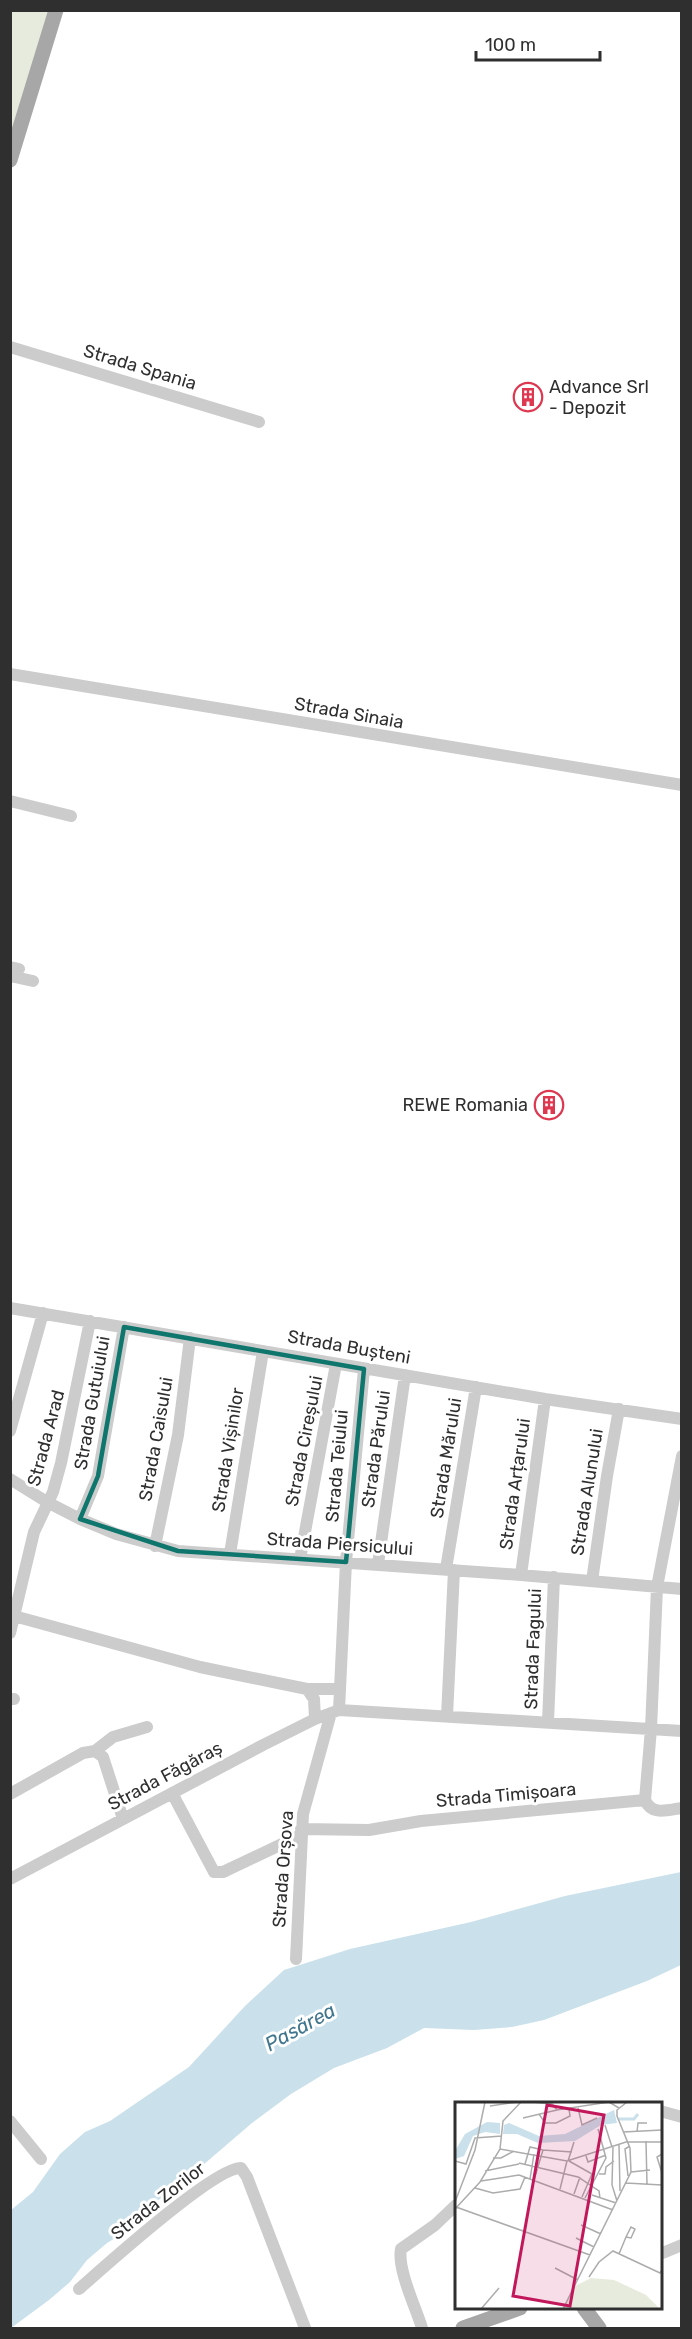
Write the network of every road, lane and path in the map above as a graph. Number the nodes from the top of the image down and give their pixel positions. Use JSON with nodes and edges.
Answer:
{"nodes":[{"id":1,"x":56,"y":10,"type":"edge"},
{"id":2,"x":10,"y":160,"type":"edge"},
{"id":3,"x":10,"y":347,"type":"edge"},
{"id":4,"x":259,"y":422,"type":"dead end"},
{"id":5,"x":10,"y":674,"type":"edge"},
{"id":6,"x":681,"y":785,"type":"edge"},
{"id":7,"x":10,"y":801,"type":"edge"},
{"id":8,"x":71,"y":816,"type":"dead end"},
{"id":9,"x":13,"y":971,"type":"edge"},
{"id":10,"x":33,"y":981,"type":"dead end"},
{"id":11,"x":10,"y":1308,"type":"edge"},
{"id":12,"x":43,"y":1313,"type":"junction"},
{"id":13,"x":90,"y":1321,"type":"junction"},
{"id":14,"x":124,"y":1327,"type":"junction"},
{"id":15,"x":190,"y":1338,"type":"junction"},
{"id":16,"x":263,"y":1351,"type":"junction"},
{"id":17,"x":336,"y":1364,"type":"junction"},
{"id":18,"x":364,"y":1369,"type":"junction"},
{"id":19,"x":405,"y":1375,"type":"junction"},
{"id":20,"x":476,"y":1387,"type":"junction"},
{"id":21,"x":545,"y":1399,"type":"junction"},
{"id":22,"x":619,"y":1409,"type":"junction"},
{"id":23,"x":681,"y":1419,"type":"edge"},
{"id":24,"x":10,"y":1431,"type":"edge"},
{"id":25,"x":681,"y":1456,"type":"edge"},
{"id":26,"x":10,"y":1479,"type":"edge"},
{"id":27,"x":47,"y":1502,"type":"junction"},
{"id":28,"x":80,"y":1519,"type":"junction"},
{"id":29,"x":155,"y":1546,"type":"junction"},
{"id":30,"x":230,"y":1554,"type":"junction"},
{"id":31,"x":300,"y":1559,"type":"junction"},
{"id":32,"x":346,"y":1562,"type":"junction"},
{"id":33,"x":378,"y":1564,"type":"junction"},
{"id":34,"x":450,"y":1570,"type":"junction"},
{"id":35,"x":521,"y":1575,"type":"junction"},
{"id":36,"x":554,"y":1577,"type":"junction"},
{"id":37,"x":592,"y":1581,"type":"junction"},
{"id":38,"x":657,"y":1587,"type":"junction"},
{"id":39,"x":681,"y":1589,"type":"edge"},
{"id":40,"x":14,"y":1616,"type":"junction"},
{"id":41,"x":10,"y":1633,"type":"edge"},
{"id":42,"x":307,"y":1689,"type":"junction"},
{"id":43,"x":340,"y":1689,"type":"junction"},
{"id":44,"x":335,"y":1712,"type":"junction"},
{"id":45,"x":447,"y":1716,"type":"junction"},
{"id":46,"x":315,"y":1719,"type":"junction"},
{"id":47,"x":548,"y":1722,"type":"junction"},
{"id":48,"x":147,"y":1727,"type":"dead end"},
{"id":49,"x":651,"y":1730,"type":"junction"},
{"id":50,"x":681,"y":1731,"type":"edge"},
{"id":51,"x":95,"y":1751,"type":"junction"},
{"id":52,"x":172,"y":1793,"type":"junction"},
{"id":53,"x":10,"y":1794,"type":"edge"},
{"id":54,"x":645,"y":1800,"type":"junction"},
{"id":55,"x":681,"y":1809,"type":"edge"},
{"id":56,"x":123,"y":1819,"type":"junction"},
{"id":57,"x":301,"y":1832,"type":"junction"},
{"id":58,"x":10,"y":1879,"type":"edge"},
{"id":59,"x":296,"y":1959,"type":"dead end"},
{"id":60,"x":662,"y":2112,"type":"edge"},
{"id":61,"x":681,"y":2117,"type":"edge"},
{"id":62,"x":10,"y":2121,"type":"edge"},
{"id":63,"x":41,"y":2159,"type":"dead end"},
{"id":64,"x":455,"y":2206,"type":"edge"},
{"id":65,"x":681,"y":2245,"type":"edge"},
{"id":66,"x":662,"y":2253,"type":"edge"},
{"id":67,"x":79,"y":2289,"type":"dead end"},
{"id":68,"x":515,"y":2309,"type":"edge"},
{"id":69,"x":585,"y":2309,"type":"edge"},
{"id":70,"x":305,"y":2328,"type":"edge"},
{"id":71,"x":422,"y":2328,"type":"edge"},
{"id":72,"x":463,"y":2328,"type":"edge"},
{"id":73,"x":599,"y":2328,"type":"edge"}],
"edges":[{"from":1,"to":2,"type":"main road"},
{"from":3,"to":4,"type":"street","name":"Strada Spania"},
{"from":5,"to":6,"type":"street","name":"Strada Sinaia"},
{"from":7,"to":8,"type":"street"},
{"from":9,"to":10,"type":"street"},
{"from":11,"to":12,"type":"street","name":"Strada Bușteni"},
{"from":12,"to":13,"type":"street","name":"Strada Bușteni"},
{"from":12,"to":24,"type":"street"},
{"from":13,"to":14,"type":"street","name":"Strada Bușteni"},
{"from":13,"to":27,"type":"street","name":"Strada Arad"},
{"from":14,"to":15,"type":"street","name":"Strada Bușteni"},
{"from":14,"to":28,"type":"street","name":"Strada Gutuiului"},
{"from":15,"to":16,"type":"street","name":"Strada Bușteni"},
{"from":15,"to":29,"type":"street","name":"Strada Caisului"},
{"from":16,"to":17,"type":"street","name":"Strada Bușteni"},
{"from":16,"to":30,"type":"street","name":"Strada Vișinilor"},
{"from":17,"to":18,"type":"street","name":"Strada Bușteni"},
{"from":17,"to":31,"type":"street","name":"Strada Cireșului"},
{"from":18,"to":19,"type":"street","name":"Strada Bușteni"},
{"from":18,"to":32,"type":"street","name":"Strada Teiului"},
{"from":19,"to":20,"type":"street","name":"Strada Bușteni"},
{"from":19,"to":33,"type":"street","name":"Strada Părului"},
{"from":20,"to":21,"type":"street","name":"Strada Bușteni"},
{"from":20,"to":34,"type":"street","name":"Strada Mărului"},
{"from":21,"to":22,"type":"street","name":"Strada Bușteni"},
{"from":21,"to":35,"type":"street","name":"Strada Arțarului"},
{"from":22,"to":23,"type":"street","name":"Strada Bușteni"},
{"from":22,"to":37,"type":"street","name":"Strada Alunului"},
{"from":25,"to":38,"type":"street"},
{"from":26,"to":27,"type":"street","name":"Strada Piersicului"},
{"from":27,"to":28,"type":"street","name":"Strada Piersicului"},
{"from":27,"to":40,"type":"street","name":"Strada Arad"},
{"from":28,"to":29,"type":"street","name":"Strada Piersicului"},
{"from":29,"to":30,"type":"street","name":"Strada Piersicului"},
{"from":30,"to":31,"type":"street","name":"Strada Piersicului"},
{"from":31,"to":32,"type":"street","name":"Strada Piersicului"},
{"from":32,"to":33,"type":"street","name":"Strada Piersicului"},
{"from":32,"to":43,"type":"street","name":"Strada Teiului"},
{"from":33,"to":34,"type":"street","name":"Strada Piersicului"},
{"from":34,"to":35,"type":"street","name":"Strada Piersicului"},
{"from":34,"to":45,"type":"street","name":"Strada Mărului"},
{"from":35,"to":36,"type":"street","name":"Strada Piersicului"},
{"from":36,"to":37,"type":"street","name":"Strada Piersicului"},
{"from":36,"to":47,"type":"street","name":"Strada Fagului"},
{"from":37,"to":38,"type":"street","name":"Strada Piersicului"},
{"from":38,"to":39,"type":"street","name":"Strada Piersicului"},
{"from":38,"to":49,"type":"street"},
{"from":40,"to":41,"type":"street","name":"Strada Arad"},
{"from":40,"to":42,"type":"street"},
{"from":42,"to":43,"type":"street"},
{"from":42,"to":46,"type":"street"},
{"from":43,"to":44,"type":"street","name":"Strada Teiului"},
{"from":44,"to":45,"type":"street"},
{"from":44,"to":46,"type":"street","name":"Strada Făgăraș"},
{"from":44,"to":57,"type":"street","name":"Strada Orșova"},
{"from":45,"to":47,"type":"street"},
{"from":46,"to":52,"type":"street","name":"Strada Făgăraș"},
{"from":47,"to":49,"type":"street"},
{"from":48,"to":51,"type":"street"},
{"from":49,"to":50,"type":"street"},
{"from":49,"to":54,"type":"street"},
{"from":51,"to":53,"type":"street"},
{"from":51,"to":56,"type":"street"},
{"from":52,"to":56,"type":"street","name":"Strada Făgăraș"},
{"from":52,"to":57,"type":"street","name":"Strada Timișoara"},
{"from":54,"to":55,"type":"street"},
{"from":54,"to":57,"type":"street","name":"Strada Timișoara"},
{"from":56,"to":58,"type":"street","name":"Strada Făgăraș"},
{"from":57,"to":59,"type":"street","name":"Strada Orșova"},
{"from":60,"to":61,"type":"street"},
{"from":62,"to":63,"type":"street"},
{"from":64,"to":71,"type":"street"},
{"from":65,"to":66,"type":"street"},
{"from":67,"to":70,"type":"street","name":"Strada Zorilor"},
{"from":68,"to":72,"type":"main road"},
{"from":69,"to":73,"type":"main road"}]}
